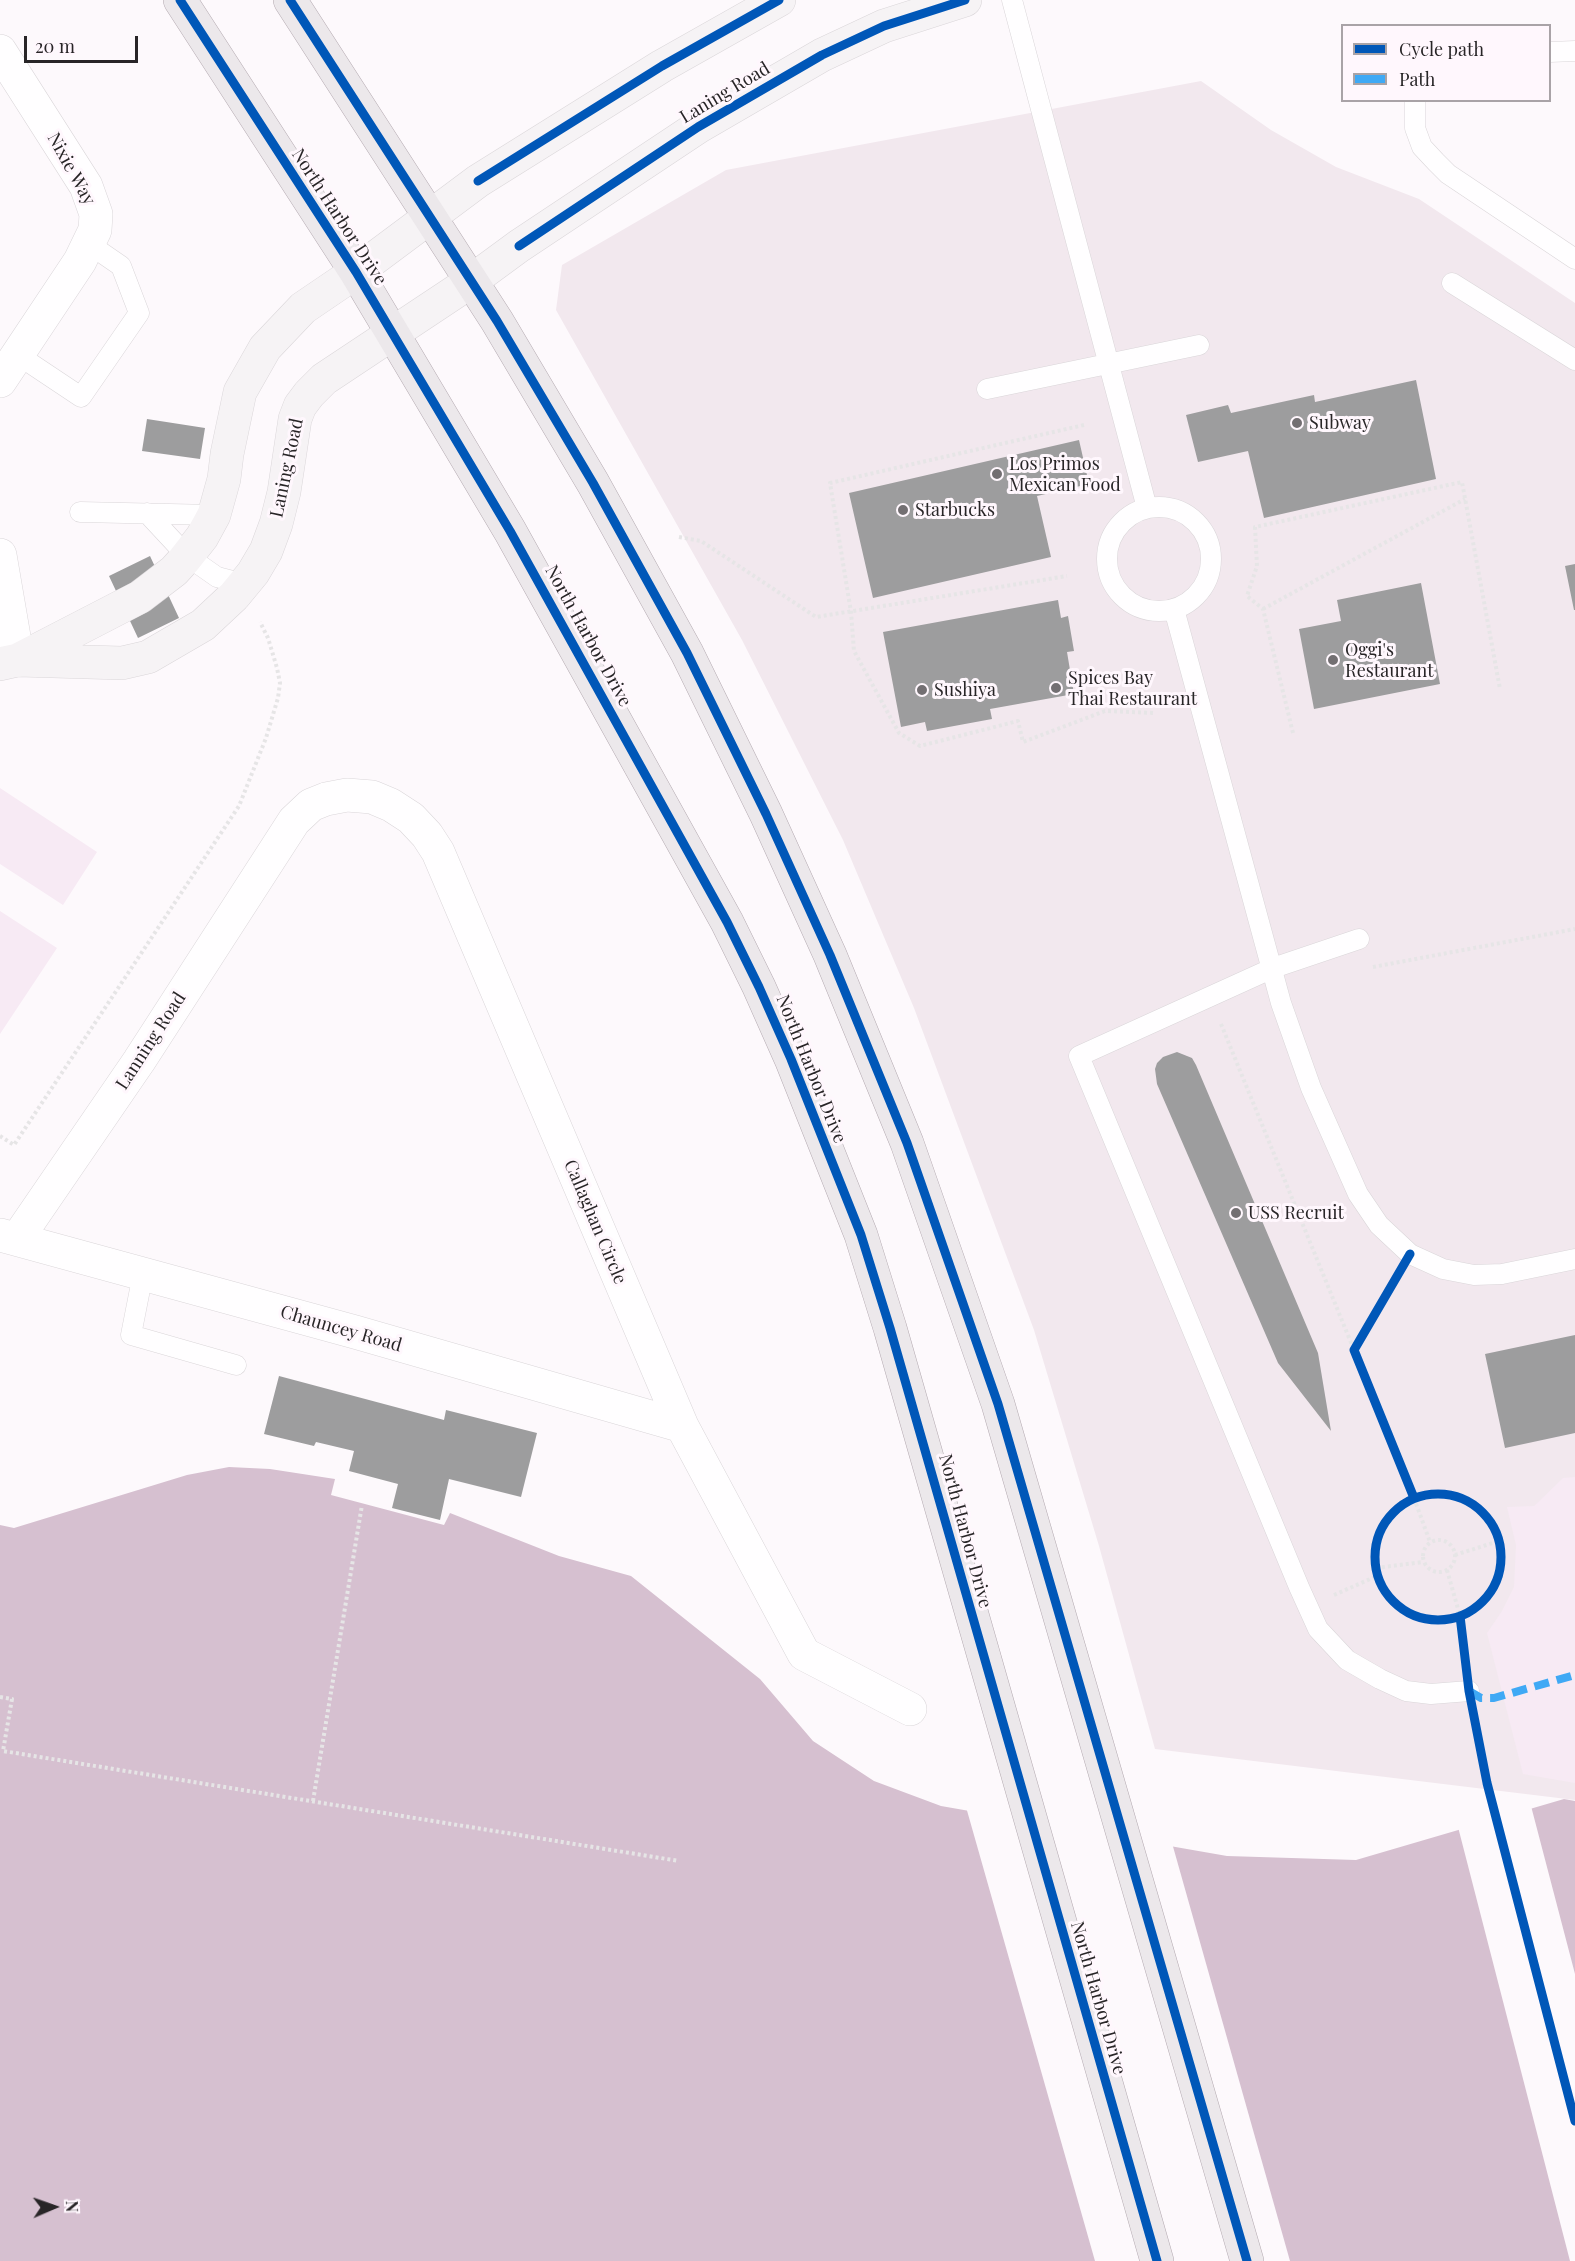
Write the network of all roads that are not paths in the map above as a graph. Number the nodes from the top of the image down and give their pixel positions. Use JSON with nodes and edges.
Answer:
{"nodes":[{"id":1,"x":180,"y":0,"type":"edge"},
{"id":2,"x":290,"y":0,"type":"edge"},
{"id":3,"x":779,"y":0,"type":"edge"},
{"id":4,"x":964,"y":0,"type":"edge"},
{"id":5,"x":1012,"y":0,"type":"edge"},
{"id":6,"x":0,"y":51,"type":"edge"},
{"id":7,"x":1575,"y":51,"type":"edge"},
{"id":8,"x":1551,"y":52,"type":"edge"},
{"id":9,"x":1415,"y":102,"type":"edge"},
{"id":10,"x":429,"y":217,"type":"junction"},
{"id":11,"x":89,"y":244,"type":"junction"},
{"id":12,"x":1575,"y":259,"type":"edge"},
{"id":13,"x":356,"y":272,"type":"junction"},
{"id":14,"x":470,"y":282,"type":"junction"},
{"id":15,"x":1452,"y":283,"type":"dead end"},
{"id":16,"x":394,"y":334,"type":"junction"},
{"id":17,"x":1199,"y":345,"type":"dead end"},
{"id":18,"x":1575,"y":360,"type":"edge"},
{"id":19,"x":1108,"y":364,"type":"junction"},
{"id":20,"x":9,"y":368,"type":"edge"},
{"id":21,"x":987,"y":389,"type":"dead end"},
{"id":22,"x":1147,"y":508,"type":"junction"},
{"id":23,"x":80,"y":512,"type":"dead end"},
{"id":24,"x":147,"y":513,"type":"junction"},
{"id":25,"x":214,"y":515,"type":"junction"},
{"id":26,"x":0,"y":555,"type":"edge"},
{"id":27,"x":188,"y":556,"type":"junction"},
{"id":28,"x":239,"y":590,"type":"junction"},
{"id":29,"x":1174,"y":609,"type":"junction"},
{"id":30,"x":9,"y":662,"type":"edge"},
{"id":31,"x":281,"y":840,"type":"joint"},
{"id":32,"x":1359,"y":939,"type":"dead end"},
{"id":33,"x":1273,"y":968,"type":"junction"},
{"id":34,"x":5,"y":1237,"type":"edge"},
{"id":35,"x":1575,"y":1258,"type":"edge"},
{"id":36,"x":143,"y":1274,"type":"junction"},
{"id":37,"x":236,"y":1365,"type":"dead end"},
{"id":38,"x":682,"y":1426,"type":"junction"},
{"id":39,"x":1469,"y":1691,"type":"dead end"},
{"id":40,"x":910,"y":1709,"type":"dead end"},
{"id":41,"x":1157,"y":2261,"type":"edge"},
{"id":42,"x":1247,"y":2261,"type":"edge"}],
"edges":[{"from":1,"to":13,"type":"main road","name":"North Harbor Drive"},
{"from":2,"to":10,"type":"main road"},
{"from":3,"to":10,"type":"street"},
{"from":4,"to":14,"type":"street","name":"Laning Road"},
{"from":5,"to":19,"type":"lane"},
{"from":6,"to":11,"type":"street","name":"Nixie Way"},
{"from":7,"to":8,"type":"lane"},
{"from":9,"to":12,"type":"lane"},
{"from":10,"to":13,"type":"street"},
{"from":10,"to":14,"type":"main road"},
{"from":11,"to":20,"type":"street","name":"Nixie Way"},
{"from":11,"to":20,"type":"lane"},
{"from":13,"to":16,"type":"main road","name":"North Harbor Drive"},
{"from":13,"to":25,"type":"street"},
{"from":14,"to":16,"type":"street","name":"Laning Road"},
{"from":14,"to":42,"type":"main road"},
{"from":15,"to":18,"type":"lane"},
{"from":16,"to":28,"type":"street","name":"Laning Road"},
{"from":16,"to":41,"type":"main road","name":"North Harbor Drive"},
{"from":17,"to":19,"type":"lane"},
{"from":19,"to":21,"type":"lane"},
{"from":19,"to":22,"type":"lane"},
{"from":22,"to":29,"type":"lane"},
{"from":22,"to":29,"type":"lane"},
{"from":23,"to":24,"type":"lane"},
{"from":24,"to":25,"type":"lane"},
{"from":24,"to":27,"type":"lane"},
{"from":25,"to":27,"type":"street"},
{"from":26,"to":30,"type":"street"},
{"from":27,"to":28,"type":"lane"},
{"from":27,"to":30,"type":"street"},
{"from":28,"to":30,"type":"street","name":"Laning Road"},
{"from":29,"to":33,"type":"lane"},
{"from":31,"to":34,"type":"street","name":"Lanning Road"},
{"from":31,"to":38,"type":"street","name":"Callaghan Circle"},
{"from":32,"to":33,"type":"lane"},
{"from":33,"to":35,"type":"lane"},
{"from":33,"to":39,"type":"lane"},
{"from":34,"to":36,"type":"street","name":"Chauncey Road"},
{"from":36,"to":37,"type":"lane"},
{"from":36,"to":38,"type":"street","name":"Chauncey Road"},
{"from":38,"to":40,"type":"street","name":"Callaghan Circle"}]}
